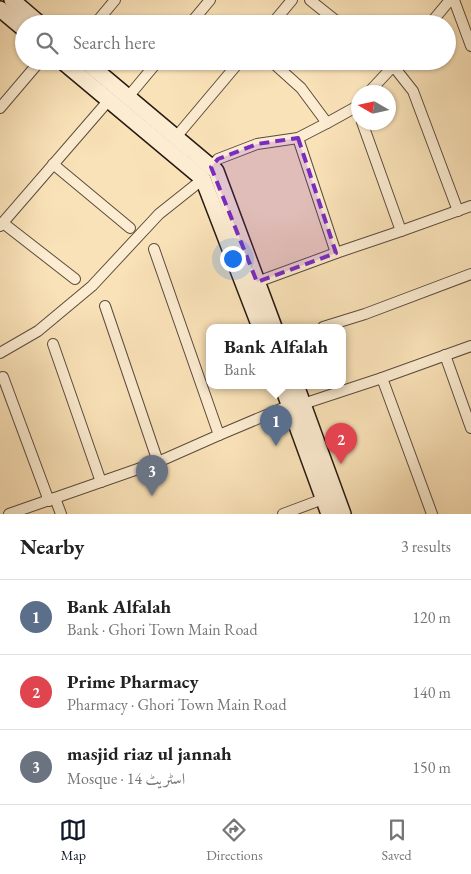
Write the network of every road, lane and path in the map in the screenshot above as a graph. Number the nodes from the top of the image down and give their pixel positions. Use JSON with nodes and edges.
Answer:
{"nodes":[{"id":1,"x":115,"y":0,"type":"edge"},
{"id":2,"x":210,"y":0,"type":"edge"},
{"id":3,"x":292,"y":0,"type":"edge"},
{"id":4,"x":310,"y":0,"type":"edge"},
{"id":5,"x":452,"y":0,"type":"edge"},
{"id":6,"x":14,"y":1,"type":"edge"},
{"id":7,"x":0,"y":9,"type":"edge"},
{"id":8,"x":30,"y":15,"type":"edge"},
{"id":9,"x":102,"y":15,"type":"edge"},
{"id":10,"x":198,"y":15,"type":"edge"},
{"id":11,"x":280,"y":15,"type":"edge"},
{"id":12,"x":329,"y":15,"type":"edge"},
{"id":13,"x":438,"y":15,"type":"edge"},
{"id":14,"x":15,"y":22,"type":"edge"},
{"id":15,"x":471,"y":46,"type":"edge"},
{"id":16,"x":32,"y":70,"type":"edge"},
{"id":17,"x":73,"y":70,"type":"edge"},
{"id":18,"x":96,"y":70,"type":"edge"},
{"id":19,"x":150,"y":70,"type":"edge"},
{"id":20,"x":232,"y":70,"type":"edge"},
{"id":21,"x":281,"y":70,"type":"edge"},
{"id":22,"x":387,"y":70,"type":"edge"},
{"id":23,"x":398,"y":70,"type":"edge"},
{"id":24,"x":375,"y":85,"type":"edge"},
{"id":25,"x":128,"y":97,"type":"junction"},
{"id":26,"x":109,"y":100,"type":"junction"},
{"id":27,"x":0,"y":108,"type":"edge"},
{"id":28,"x":351,"y":111,"type":"edge"},
{"id":29,"x":327,"y":123,"type":"junction"},
{"id":30,"x":365,"y":130,"type":"edge"},
{"id":31,"x":176,"y":137,"type":"junction"},
{"id":32,"x":298,"y":138,"type":"junction"},
{"id":33,"x":53,"y":164,"type":"junction"},
{"id":34,"x":207,"y":173,"type":"junction"},
{"id":35,"x":471,"y":206,"type":"edge"},
{"id":36,"x":458,"y":211,"type":"junction"},
{"id":37,"x":1,"y":225,"type":"edge"},
{"id":38,"x":130,"y":228,"type":"dead end"},
{"id":39,"x":401,"y":231,"type":"junction"},
{"id":40,"x":154,"y":249,"type":"dead end"},
{"id":41,"x":336,"y":253,"type":"junction"},
{"id":42,"x":471,"y":274,"type":"edge"},
{"id":43,"x":75,"y":279,"type":"dead end"},
{"id":44,"x":257,"y":282,"type":"junction"},
{"id":45,"x":105,"y":306,"type":"dead end"},
{"id":46,"x":259,"y":324,"type":"edge"},
{"id":47,"x":273,"y":324,"type":"edge"},
{"id":48,"x":332,"y":324,"type":"edge"},
{"id":49,"x":53,"y":344,"type":"dead end"},
{"id":50,"x":471,"y":346,"type":"edge"},
{"id":51,"x":0,"y":353,"type":"edge"},
{"id":52,"x":445,"y":355,"type":"junction"},
{"id":53,"x":4,"y":377,"type":"dead end"},
{"id":54,"x":382,"y":378,"type":"junction"},
{"id":55,"x":285,"y":389,"type":"edge"},
{"id":56,"x":296,"y":389,"type":"edge"},
{"id":57,"x":297,"y":405,"type":"junction"},
{"id":58,"x":471,"y":428,"type":"edge"},
{"id":59,"x":219,"y":435,"type":"junction"},
{"id":60,"x":158,"y":462,"type":"junction"},
{"id":61,"x":101,"y":482,"type":"junction"},
{"id":62,"x":52,"y":499,"type":"junction"},
{"id":63,"x":323,"y":499,"type":"junction"},
{"id":64,"x":9,"y":514,"type":"edge"},
{"id":65,"x":61,"y":514,"type":"edge"},
{"id":66,"x":283,"y":514,"type":"edge"},
{"id":67,"x":329,"y":514,"type":"edge"},
{"id":68,"x":343,"y":514,"type":"edge"},
{"id":69,"x":432,"y":514,"type":"edge"}],
"edges":[{"from":1,"to":9,"type":"street"},
{"from":2,"to":10,"type":"street"},
{"from":3,"to":11,"type":"street"},
{"from":4,"to":12,"type":"street"},
{"from":5,"to":13,"type":"street"},
{"from":5,"to":15,"type":"street"},
{"from":6,"to":8,"type":"street"},
{"from":7,"to":14,"type":"street"},
{"from":16,"to":27,"type":"street"},
{"from":17,"to":26,"type":"street"},
{"from":18,"to":25,"type":"street"},
{"from":19,"to":25,"type":"street"},
{"from":20,"to":31,"type":"street"},
{"from":21,"to":29,"type":"street"},
{"from":22,"to":24,"type":"street"},
{"from":23,"to":36,"type":"street"},
{"from":25,"to":31,"type":"street"},
{"from":26,"to":33,"type":"street"},
{"from":26,"to":34,"type":"street"},
{"from":28,"to":29,"type":"street"},
{"from":29,"to":32,"type":"street"},
{"from":30,"to":39,"type":"street"},
{"from":31,"to":34,"type":"street"},
{"from":32,"to":34,"type":"street"},
{"from":32,"to":41,"type":"street"},
{"from":33,"to":37,"type":"street"},
{"from":33,"to":38,"type":"street"},
{"from":34,"to":44,"type":"street"},
{"from":34,"to":46,"type":"street"},
{"from":34,"to":51,"type":"street"},
{"from":35,"to":36,"type":"street"},
{"from":36,"to":39,"type":"street"},
{"from":37,"to":43,"type":"street"},
{"from":39,"to":41,"type":"street"},
{"from":40,"to":59,"type":"street"},
{"from":41,"to":44,"type":"street"},
{"from":42,"to":48,"type":"street"},
{"from":44,"to":47,"type":"street"},
{"from":45,"to":60,"type":"street"},
{"from":49,"to":61,"type":"street"},
{"from":50,"to":52,"type":"street"},
{"from":52,"to":54,"type":"street"},
{"from":52,"to":58,"type":"street"},
{"from":53,"to":62,"type":"street"},
{"from":54,"to":57,"type":"street"},
{"from":54,"to":69,"type":"street"},
{"from":55,"to":57,"type":"street"},
{"from":56,"to":57,"type":"street"},
{"from":57,"to":59,"type":"street"},
{"from":57,"to":63,"type":"street"},
{"from":57,"to":68,"type":"street"},
{"from":59,"to":60,"type":"street"},
{"from":60,"to":61,"type":"street"},
{"from":61,"to":62,"type":"street"},
{"from":62,"to":64,"type":"street"},
{"from":62,"to":65,"type":"street"},
{"from":63,"to":66,"type":"street"},
{"from":63,"to":67,"type":"street"}]}
